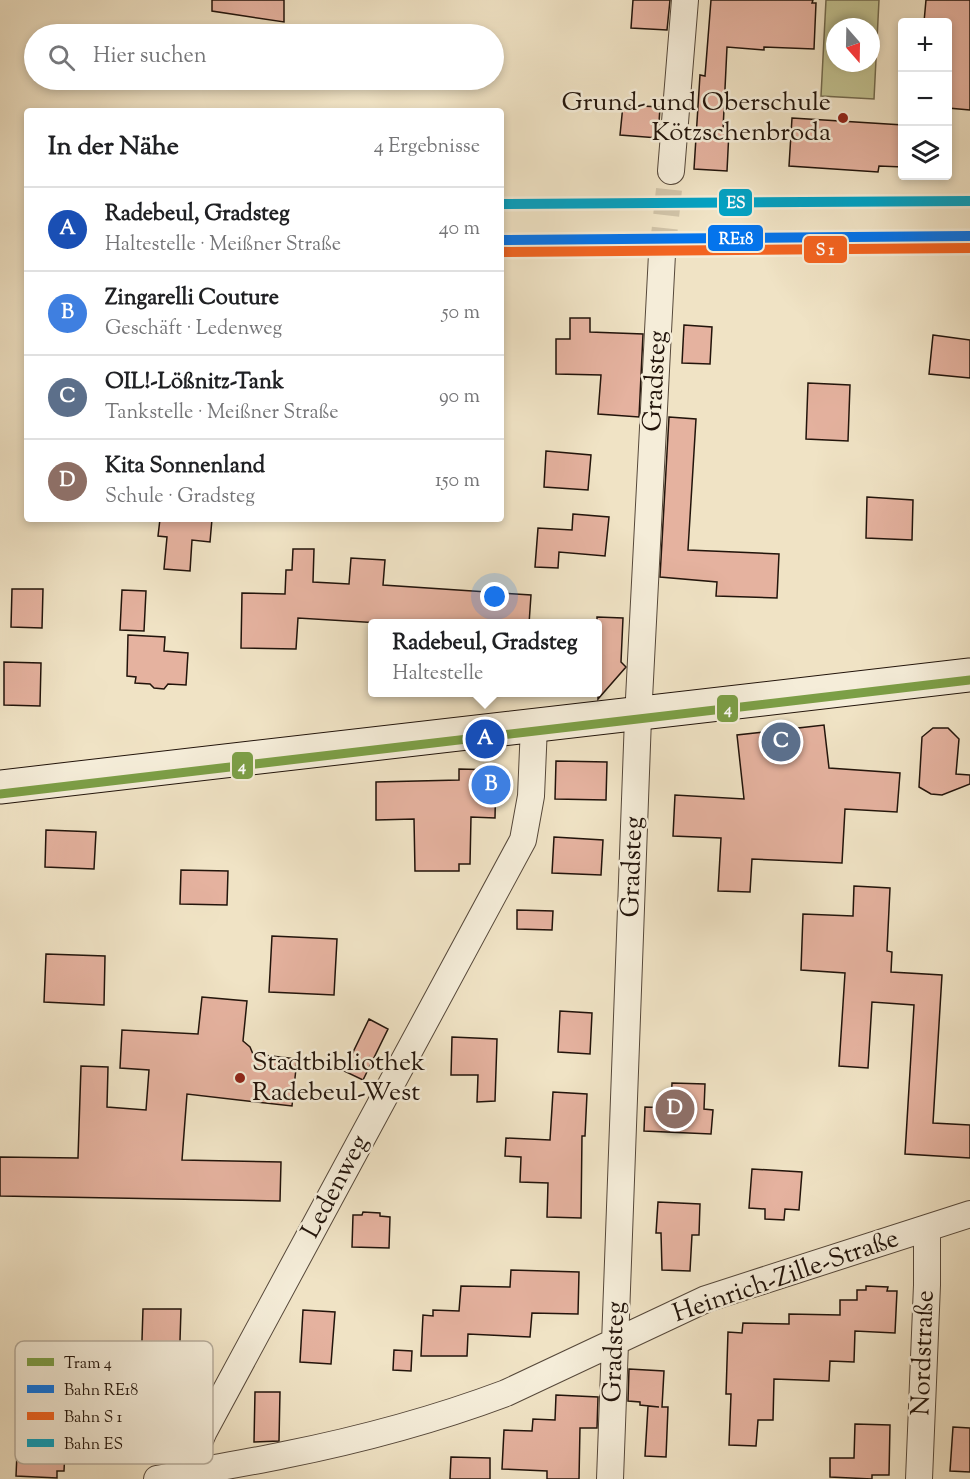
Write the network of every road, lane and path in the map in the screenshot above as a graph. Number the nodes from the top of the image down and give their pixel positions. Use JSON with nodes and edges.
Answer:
{"nodes":[{"id":1,"x":685,"y":0,"type":"edge"},
{"id":2,"x":671,"y":171,"type":"tunnel mouth"},
{"id":3,"x":662,"y":254,"type":"tunnel mouth"},
{"id":4,"x":970,"y":675,"type":"edge"},
{"id":5,"x":639,"y":713,"type":"junction"},
{"id":6,"x":534,"y":726,"type":"junction"},
{"id":7,"x":0,"y":787,"type":"edge"},
{"id":8,"x":970,"y":1214,"type":"edge"},
{"id":9,"x":927,"y":1228,"type":"junction"},
{"id":10,"x":615,"y":1341,"type":"junction"},
{"id":11,"x":213,"y":1414,"type":"edge"},
{"id":12,"x":184,"y":1476,"type":"edge"},
{"id":13,"x":157,"y":1479,"type":"edge"},
{"id":14,"x":610,"y":1479,"type":"edge"},
{"id":15,"x":919,"y":1479,"type":"edge"}],
"edges":[{"from":1,"to":2,"type":"street"},
{"from":3,"to":5,"type":"street","name":"Gradsteg"},
{"from":4,"to":5,"type":"main road"},
{"from":5,"to":6,"type":"main road"},
{"from":5,"to":10,"type":"street","name":"Gradsteg"},
{"from":6,"to":7,"type":"main road"},
{"from":6,"to":11,"type":"street","name":"Ledenweg"},
{"from":8,"to":9,"type":"street","name":"Heinrich-Zille-Straße"},
{"from":9,"to":10,"type":"street","name":"Heinrich-Zille-Straße"},
{"from":9,"to":15,"type":"street","name":"Nordstraße"},
{"from":10,"to":12,"type":"street","name":"Heinrich-Zille-Straße"},
{"from":10,"to":14,"type":"street","name":"Gradsteg"},
{"from":12,"to":13,"type":"street","name":"Heinrich-Zille-Straße"}]}
